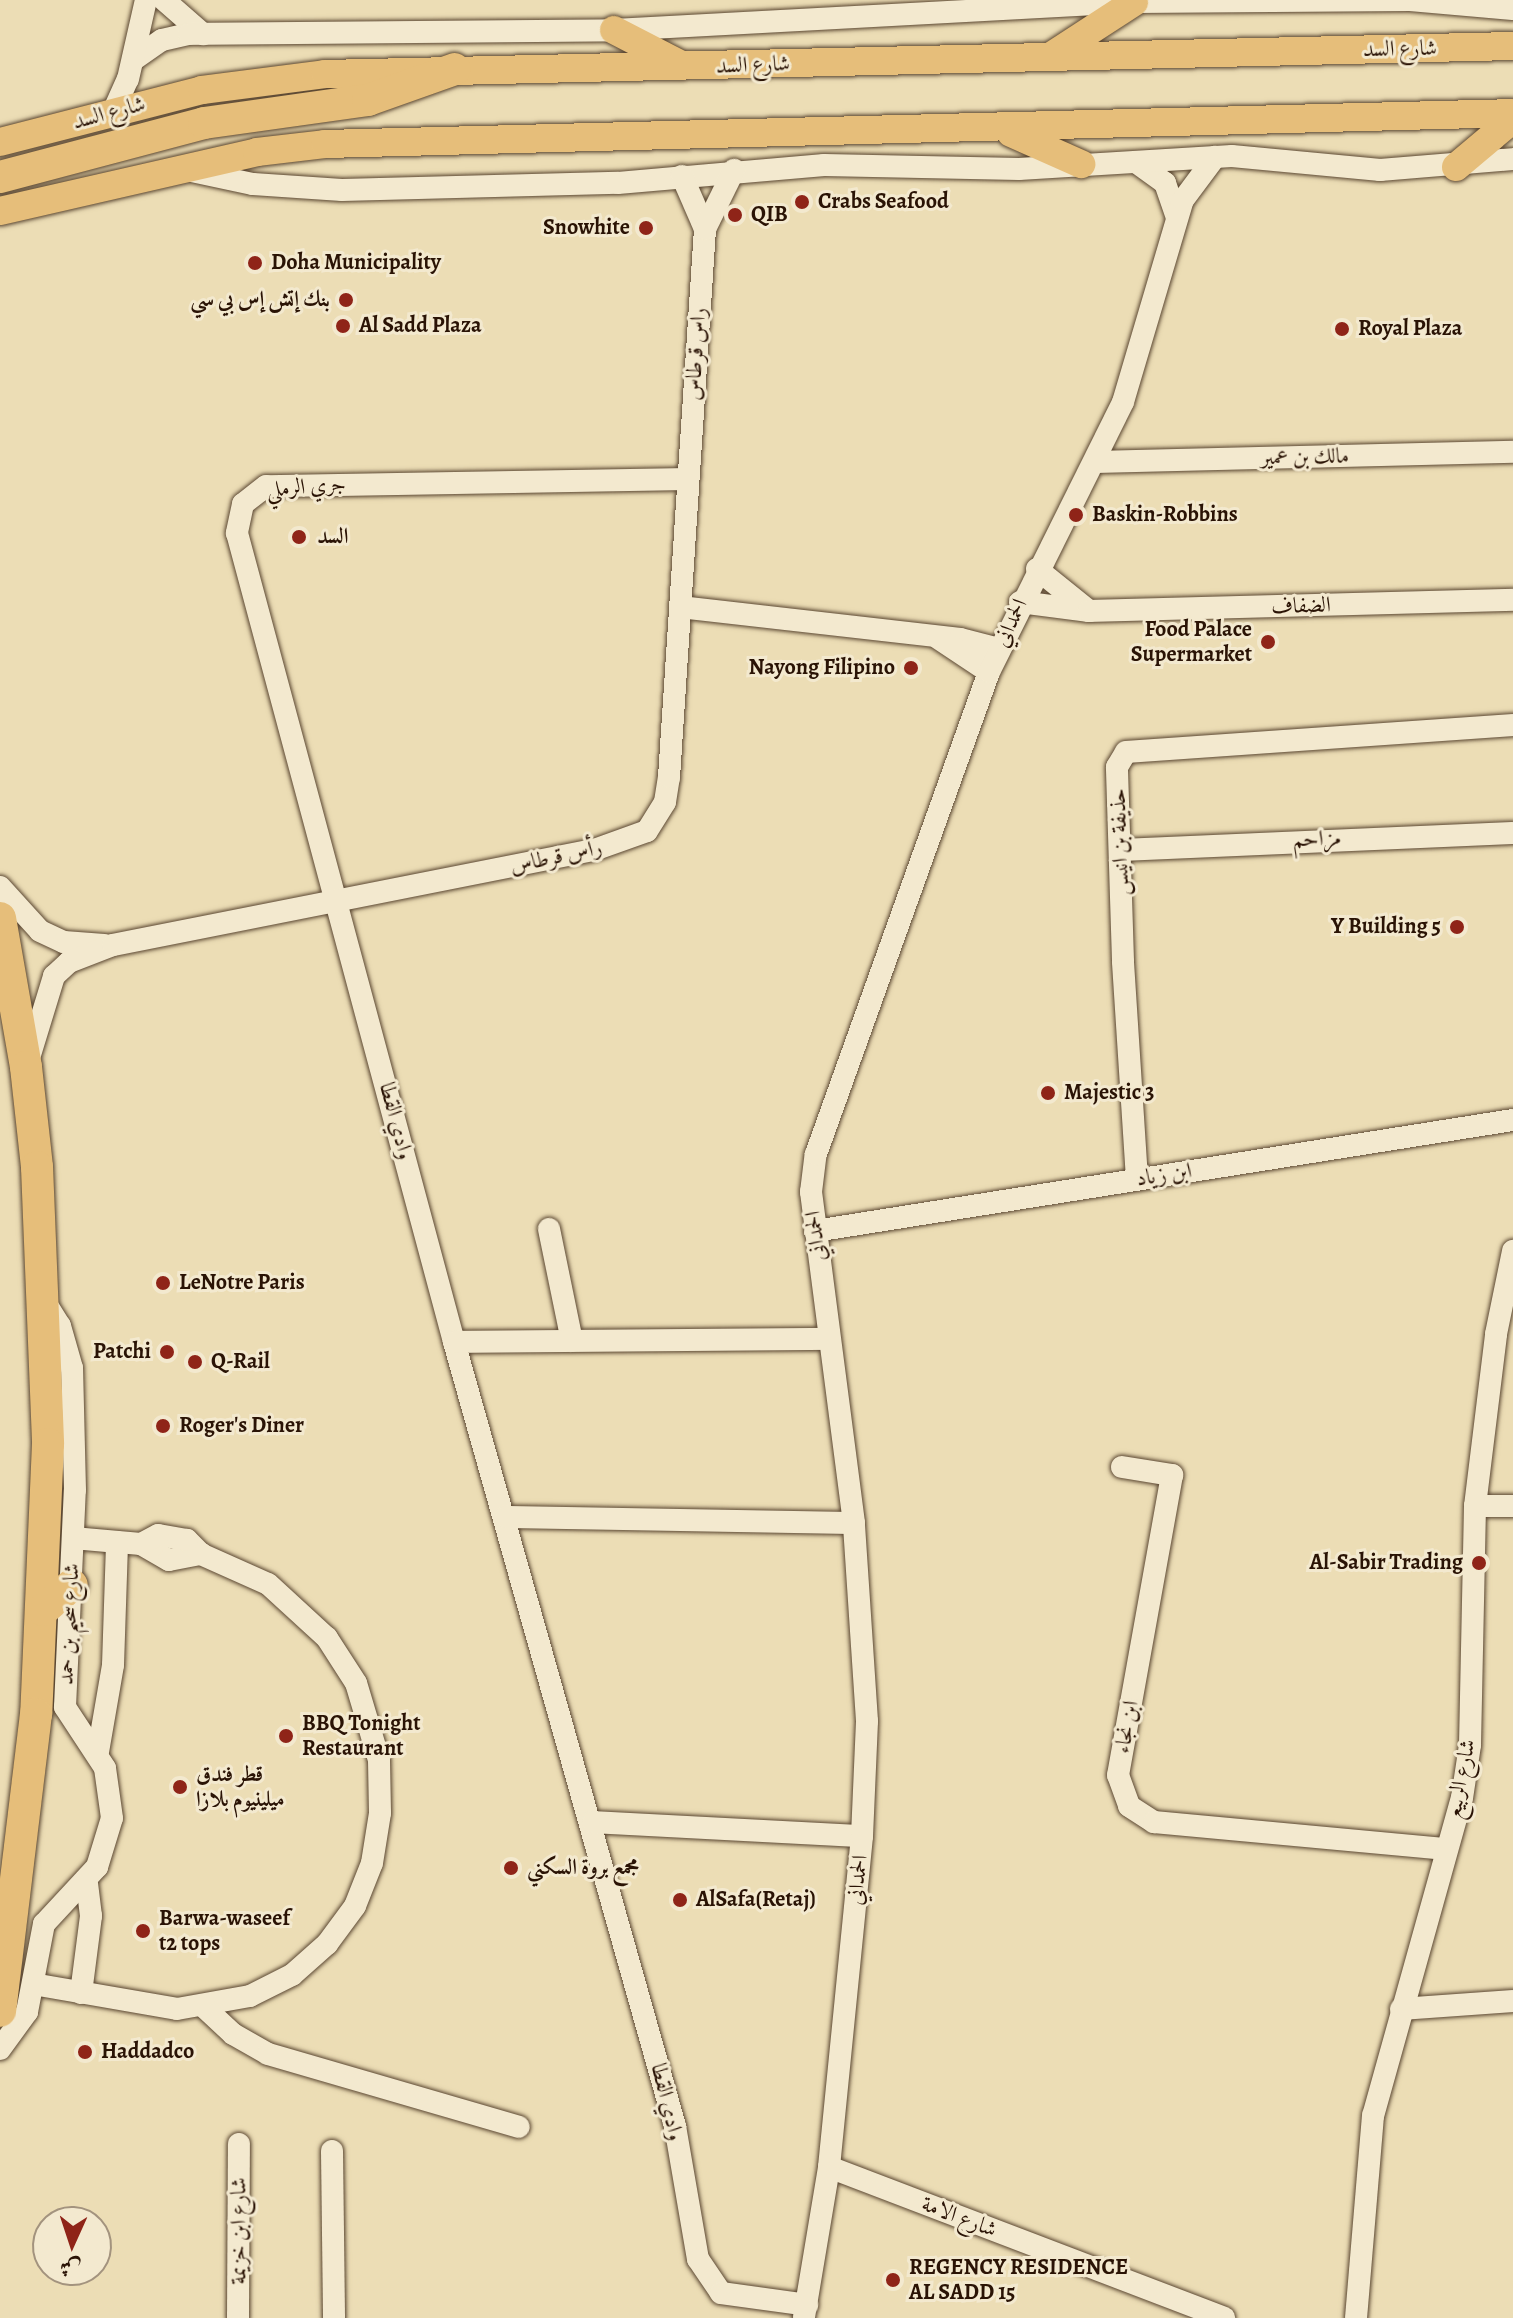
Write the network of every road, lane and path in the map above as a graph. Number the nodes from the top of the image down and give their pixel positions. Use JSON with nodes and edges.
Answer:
{"nodes":[{"id":1,"x":164,"y":0,"type":"edge"},
{"id":2,"x":1217,"y":1,"type":"edge"},
{"id":3,"x":1134,"y":2,"type":"edge"},
{"id":4,"x":144,"y":8,"type":"edge"},
{"id":5,"x":1513,"y":9,"type":"edge"},
{"id":6,"x":614,"y":30,"type":"junction"},
{"id":7,"x":203,"y":34,"type":"junction"},
{"id":8,"x":1513,"y":46,"type":"edge"},
{"id":9,"x":1050,"y":57,"type":"junction"},
{"id":10,"x":133,"y":60,"type":"junction"},
{"id":11,"x":685,"y":66,"type":"junction"},
{"id":12,"x":455,"y":69,"type":"junction"},
{"id":13,"x":122,"y":110,"type":"junction"},
{"id":14,"x":1513,"y":116,"type":"edge"},
{"id":15,"x":995,"y":127,"type":"junction"},
{"id":16,"x":148,"y":139,"type":"junction"},
{"id":17,"x":0,"y":142,"type":"edge"},
{"id":18,"x":1215,"y":157,"type":"junction"},
{"id":19,"x":1513,"y":159,"type":"edge"},
{"id":20,"x":1136,"y":162,"type":"junction"},
{"id":21,"x":1081,"y":164,"type":"junction"},
{"id":22,"x":1456,"y":167,"type":"junction"},
{"id":23,"x":177,"y":168,"type":"junction"},
{"id":24,"x":734,"y":170,"type":"junction"},
{"id":25,"x":682,"y":176,"type":"junction"},
{"id":26,"x":0,"y":177,"type":"edge"},
{"id":27,"x":0,"y":211,"type":"edge"},
{"id":28,"x":1177,"y":217,"type":"junction"},
{"id":29,"x":705,"y":229,"type":"junction"},
{"id":30,"x":1513,"y":452,"type":"edge"},
{"id":31,"x":1096,"y":462,"type":"junction"},
{"id":32,"x":688,"y":479,"type":"junction"},
{"id":33,"x":1037,"y":569,"type":"junction"},
{"id":34,"x":1513,"y":600,"type":"edge"},
{"id":35,"x":1020,"y":602,"type":"junction"},
{"id":36,"x":680,"y":607,"type":"junction"},
{"id":37,"x":1089,"y":611,"type":"junction"},
{"id":38,"x":938,"y":638,"type":"junction"},
{"id":39,"x":999,"y":649,"type":"junction"},
{"id":40,"x":989,"y":672,"type":"junction"},
{"id":41,"x":1513,"y":725,"type":"edge"},
{"id":42,"x":1513,"y":833,"type":"edge"},
{"id":43,"x":1121,"y":850,"type":"junction"},
{"id":44,"x":0,"y":887,"type":"edge"},
{"id":45,"x":338,"y":900,"type":"junction"},
{"id":46,"x":0,"y":918,"type":"edge"},
{"id":47,"x":113,"y":945,"type":"junction"},
{"id":48,"x":26,"y":1067,"type":"junction"},
{"id":49,"x":1513,"y":1120,"type":"edge"},
{"id":50,"x":1137,"y":1179,"type":"junction"},
{"id":51,"x":549,"y":1229,"type":"dead end"},
{"id":52,"x":815,"y":1231,"type":"junction"},
{"id":53,"x":1513,"y":1251,"type":"edge"},
{"id":54,"x":44,"y":1301,"type":"junction"},
{"id":55,"x":829,"y":1339,"type":"junction"},
{"id":56,"x":572,"y":1341,"type":"junction"},
{"id":57,"x":454,"y":1342,"type":"junction"},
{"id":58,"x":1122,"y":1467,"type":"dead end"},
{"id":59,"x":1475,"y":1506,"type":"junction"},
{"id":60,"x":1513,"y":1506,"type":"edge"},
{"id":61,"x":506,"y":1517,"type":"junction"},
{"id":62,"x":854,"y":1523,"type":"junction"},
{"id":63,"x":73,"y":1538,"type":"junction"},
{"id":64,"x":117,"y":1542,"type":"junction"},
{"id":65,"x":72,"y":1585,"type":"junction"},
{"id":66,"x":43,"y":1610,"type":"junction"},
{"id":67,"x":98,"y":1752,"type":"junction"},
{"id":68,"x":593,"y":1822,"type":"junction"},
{"id":69,"x":862,"y":1836,"type":"junction"},
{"id":70,"x":1444,"y":1849,"type":"junction"},
{"id":71,"x":87,"y":1881,"type":"junction"},
{"id":72,"x":33,"y":1984,"type":"junction"},
{"id":73,"x":81,"y":1993,"type":"junction"},
{"id":74,"x":1513,"y":2001,"type":"edge"},
{"id":75,"x":204,"y":2007,"type":"junction"},
{"id":76,"x":1401,"y":2009,"type":"junction"},
{"id":77,"x":0,"y":2011,"type":"edge"},
{"id":78,"x":0,"y":2049,"type":"edge"},
{"id":79,"x":519,"y":2127,"type":"dead end"},
{"id":80,"x":239,"y":2144,"type":"dead end"},
{"id":81,"x":332,"y":2151,"type":"dead end"},
{"id":82,"x":829,"y":2167,"type":"junction"},
{"id":83,"x":806,"y":2312,"type":"edge"},
{"id":84,"x":1352,"y":2312,"type":"edge"},
{"id":85,"x":238,"y":2318,"type":"edge"},
{"id":86,"x":334,"y":2318,"type":"edge"},
{"id":87,"x":1224,"y":2318,"type":"edge"}],
"edges":[{"from":1,"to":7,"type":"street"},
{"from":2,"to":3,"type":"street","name":"شارع السد"},
{"from":2,"to":5,"type":"street","name":"شارع السد"},
{"from":3,"to":6,"type":"street","name":"شارع السد"},
{"from":3,"to":9,"type":"main road"},
{"from":4,"to":10,"type":"street"},
{"from":6,"to":7,"type":"street","name":"شارع السد"},
{"from":6,"to":11,"type":"main road"},
{"from":7,"to":10,"type":"street","name":"شارع السد"},
{"from":8,"to":9,"type":"main road","name":"شارع السد"},
{"from":9,"to":11,"type":"main road","name":"شارع السد"},
{"from":10,"to":13,"type":"street"},
{"from":11,"to":12,"type":"main road","name":"شارع السد"},
{"from":12,"to":13,"type":"main road","name":"شارع السد"},
{"from":12,"to":16,"type":"highway"},
{"from":13,"to":16,"type":"street"},
{"from":13,"to":17,"type":"main road","name":"شارع السد"},
{"from":14,"to":15,"type":"main road"},
{"from":14,"to":22,"type":"main road"},
{"from":15,"to":21,"type":"main road"},
{"from":15,"to":23,"type":"main road"},
{"from":16,"to":26,"type":"highway"},
{"from":18,"to":20,"type":"street"},
{"from":18,"to":22,"type":"street"},
{"from":18,"to":28,"type":"street","name":"الحمداني"},
{"from":19,"to":22,"type":"street"},
{"from":20,"to":21,"type":"street"},
{"from":20,"to":28,"type":"street"},
{"from":21,"to":24,"type":"street"},
{"from":23,"to":25,"type":"street"},
{"from":23,"to":27,"type":"main road"},
{"from":24,"to":25,"type":"street"},
{"from":24,"to":29,"type":"street","name":"راس قرطاس"},
{"from":25,"to":29,"type":"street","name":"راس قرطاس"},
{"from":28,"to":31,"type":"street","name":"الحمداني"},
{"from":29,"to":32,"type":"street","name":"راس قرطاس"},
{"from":30,"to":31,"type":"street","name":"مالك بن عمير"},
{"from":31,"to":33,"type":"street","name":"الحمداني"},
{"from":32,"to":36,"type":"street","name":"رأس قرطاس"},
{"from":32,"to":45,"type":"street","name":"جري الرملي"},
{"from":33,"to":35,"type":"street","name":"الحمداني"},
{"from":33,"to":37,"type":"street"},
{"from":34,"to":37,"type":"street","name":"الضفاف"},
{"from":35,"to":37,"type":"street","name":"الضفاف"},
{"from":35,"to":39,"type":"street","name":"الحمداني"},
{"from":36,"to":38,"type":"street"},
{"from":36,"to":45,"type":"street","name":"رأس قرطاس"},
{"from":38,"to":39,"type":"street"},
{"from":38,"to":40,"type":"street"},
{"from":39,"to":40,"type":"street","name":"الحمداني"},
{"from":40,"to":52,"type":"street","name":"الحمداني"},
{"from":41,"to":43,"type":"street","name":"حذيفة بن انيس"},
{"from":42,"to":43,"type":"street","name":"مزاحم"},
{"from":43,"to":50,"type":"street","name":"حذيفة بن انيس"},
{"from":44,"to":47,"type":"street","name":"رأس قرطاس"},
{"from":45,"to":47,"type":"street","name":"رأس قرطاس"},
{"from":45,"to":57,"type":"street","name":"وادي القطا"},
{"from":46,"to":48,"type":"highway","name":"شارع سحيم بن حمد"},
{"from":47,"to":48,"type":"street","name":"رأس قرطاس"},
{"from":48,"to":54,"type":"highway","name":"شارع سحيم بن حمد"},
{"from":49,"to":50,"type":"street","name":"ابن زياد"},
{"from":50,"to":52,"type":"street","name":"ابن زياد"},
{"from":51,"to":56,"type":"street"},
{"from":52,"to":55,"type":"street","name":"الحمداني"},
{"from":53,"to":59,"type":"street","name":"شارع الربيع"},
{"from":54,"to":63,"type":"street","name":"شارع سحيم بن حمد"},
{"from":54,"to":66,"type":"highway","name":"شارع سحيم بن حمد"},
{"from":55,"to":56,"type":"street"},
{"from":55,"to":62,"type":"street","name":"الحمداني"},
{"from":56,"to":57,"type":"street"},
{"from":57,"to":61,"type":"street","name":"وادي القطا"},
{"from":58,"to":70,"type":"street","name":"ابن نجاء"},
{"from":59,"to":60,"type":"street"},
{"from":59,"to":70,"type":"street","name":"شارع الربيع"},
{"from":61,"to":62,"type":"street"},
{"from":61,"to":68,"type":"street","name":"وادي القطا"},
{"from":62,"to":69,"type":"street","name":"الحمداني"},
{"from":63,"to":64,"type":"street"},
{"from":63,"to":65,"type":"street","name":"شارع سحيم بن حمد"},
{"from":64,"to":67,"type":"street"},
{"from":64,"to":75,"type":"street"},
{"from":65,"to":66,"type":"highway"},
{"from":65,"to":67,"type":"street","name":"شارع سحيم بن حمد"},
{"from":66,"to":77,"type":"highway","name":"شارع سحيم بن حمد"},
{"from":67,"to":71,"type":"street","name":"شارع سحيم بن حمد"},
{"from":68,"to":69,"type":"street"},
{"from":68,"to":83,"type":"street","name":"وادي القطا"},
{"from":69,"to":82,"type":"street","name":"الحمداني"},
{"from":70,"to":76,"type":"street","name":"شارع الربيع"},
{"from":71,"to":72,"type":"street","name":"شارع سحيم بن حمد"},
{"from":71,"to":73,"type":"street"},
{"from":72,"to":73,"type":"street"},
{"from":72,"to":78,"type":"street","name":"شارع سحيم بن حمد"},
{"from":73,"to":75,"type":"street"},
{"from":74,"to":76,"type":"street"},
{"from":75,"to":79,"type":"street"},
{"from":76,"to":84,"type":"street","name":"شارع الربيع"},
{"from":80,"to":85,"type":"street","name":"شارع ابن خزيمة"},
{"from":81,"to":86,"type":"street"},
{"from":82,"to":83,"type":"street","name":"الحمداني"},
{"from":82,"to":87,"type":"street","name":"شارع الامة"}]}
